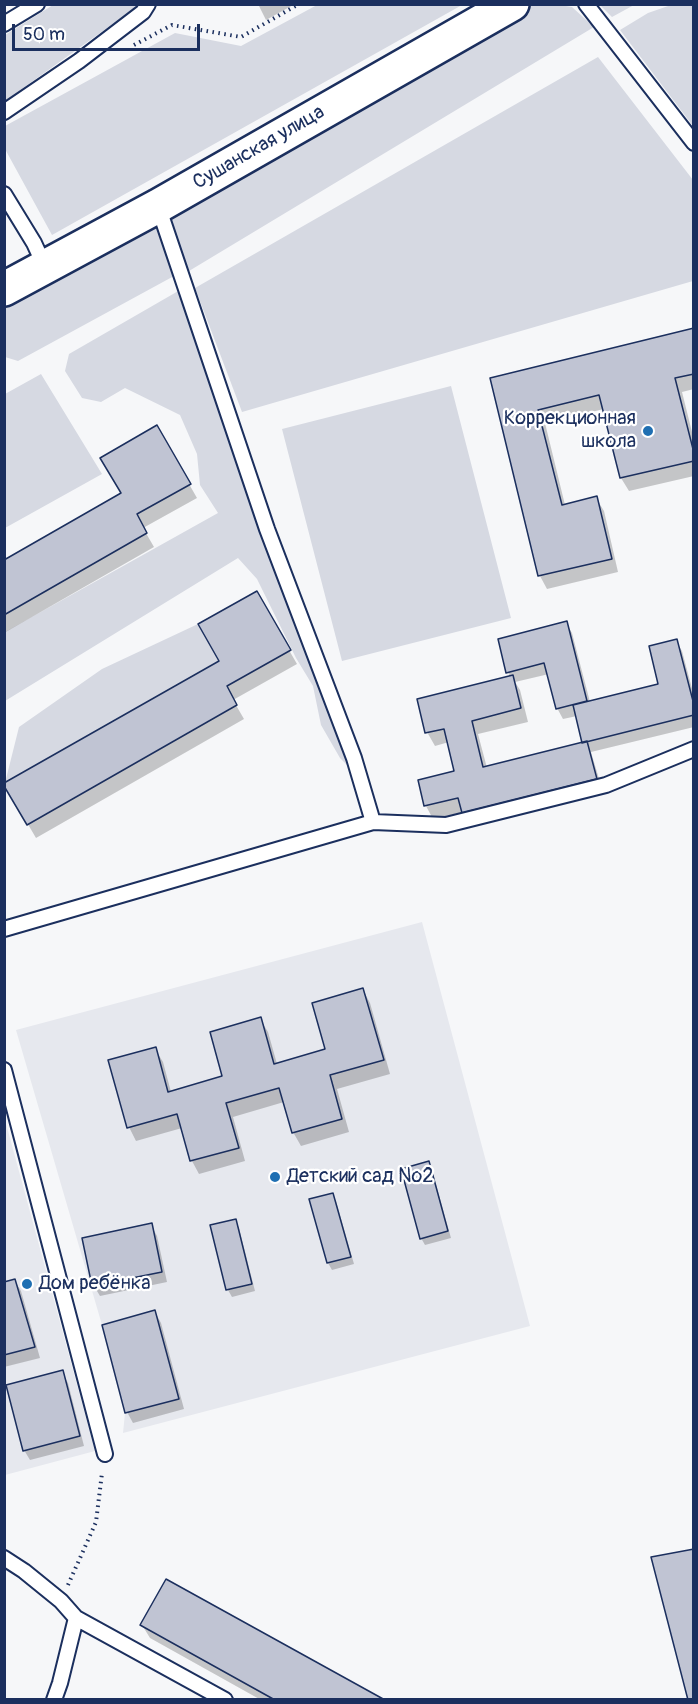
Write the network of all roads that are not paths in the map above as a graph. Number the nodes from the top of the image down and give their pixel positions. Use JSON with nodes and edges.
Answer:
{"nodes":[{"id":1,"x":37,"y":4,"type":"edge"},
{"id":2,"x":148,"y":4,"type":"edge"},
{"id":3,"x":512,"y":4,"type":"edge"},
{"id":4,"x":586,"y":4,"type":"edge"},
{"id":5,"x":4,"y":24,"type":"edge"},
{"id":6,"x":4,"y":112,"type":"edge"},
{"id":7,"x":693,"y":143,"type":"edge"},
{"id":8,"x":4,"y":194,"type":"edge"},
{"id":9,"x":158,"y":206,"type":"junction"},
{"id":10,"x":45,"y":267,"type":"junction"},
{"id":11,"x":4,"y":289,"type":"edge"},
{"id":12,"x":693,"y":748,"type":"edge"},
{"id":13,"x":373,"y":822,"type":"junction"},
{"id":14,"x":4,"y":929,"type":"edge"},
{"id":15,"x":4,"y":1070,"type":"edge"},
{"id":16,"x":105,"y":1454,"type":"road end"},
{"id":17,"x":4,"y":1558,"type":"edge"},
{"id":18,"x":76,"y":1618,"type":"junction"},
{"id":19,"x":54,"y":1700,"type":"edge"},
{"id":20,"x":225,"y":1700,"type":"edge"}],
"edges":[{"from":1,"to":5,"type":"lane"},
{"from":2,"to":6,"type":"lane"},
{"from":3,"to":9,"type":"main road","name":"Сушанская улица"},
{"from":4,"to":7,"type":"lane"},
{"from":8,"to":10,"type":"lane"},
{"from":9,"to":10,"type":"main road","name":"Сушанская улица"},
{"from":9,"to":13,"type":"lane"},
{"from":10,"to":11,"type":"main road","name":"Сушанская улица"},
{"from":12,"to":13,"type":"lane"},
{"from":13,"to":14,"type":"lane"},
{"from":15,"to":16,"type":"lane"},
{"from":17,"to":18,"type":"lane"},
{"from":18,"to":19,"type":"lane"},
{"from":18,"to":20,"type":"lane"}]}
